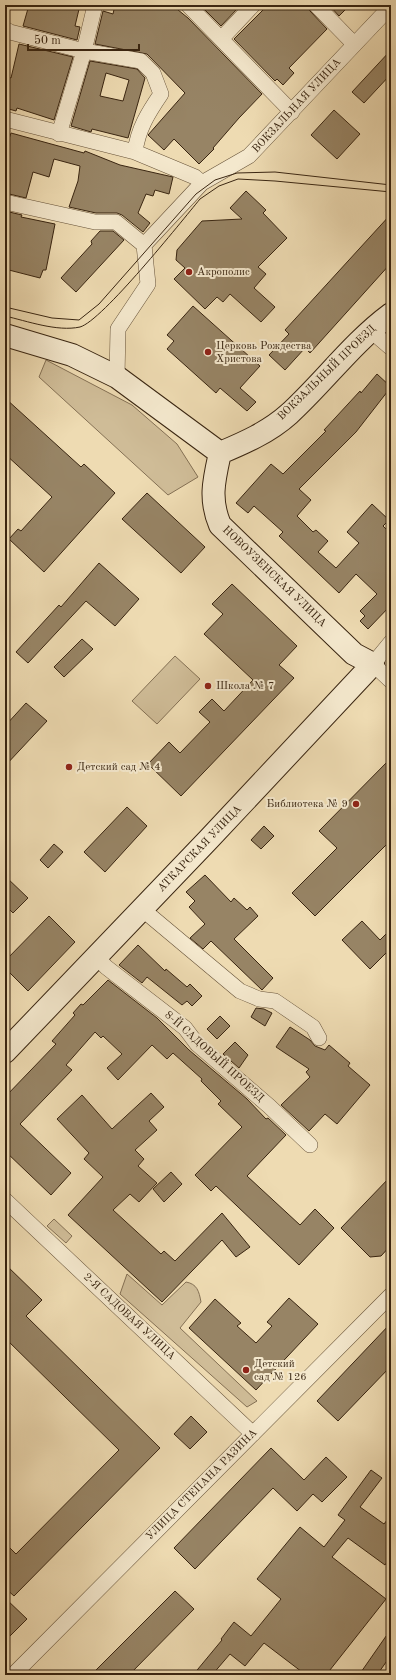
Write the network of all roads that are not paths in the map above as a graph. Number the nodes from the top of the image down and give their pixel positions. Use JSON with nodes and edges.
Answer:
{"nodes":[{"id":1,"x":95,"y":5,"type":"edge"},
{"id":2,"x":188,"y":5,"type":"edge"},
{"id":3,"x":253,"y":5,"type":"edge"},
{"id":4,"x":316,"y":5,"type":"edge"},
{"id":5,"x":391,"y":6,"type":"edge"},
{"id":6,"x":5,"y":29,"type":"edge"},
{"id":7,"x":222,"y":38,"type":"junction"},
{"id":8,"x":354,"y":44,"type":"junction"},
{"id":9,"x":84,"y":50,"type":"junction"},
{"id":10,"x":292,"y":112,"type":"junction"},
{"id":11,"x":5,"y":119,"type":"edge"},
{"id":12,"x":59,"y":134,"type":"junction"},
{"id":13,"x":135,"y":152,"type":"junction"},
{"id":14,"x":202,"y":183,"type":"junction"},
{"id":15,"x":5,"y":202,"type":"edge"},
{"id":16,"x":144,"y":246,"type":"junction"},
{"id":17,"x":391,"y":314,"type":"edge"},
{"id":18,"x":370,"y":330,"type":"junction"},
{"id":19,"x":5,"y":335,"type":"edge"},
{"id":20,"x":391,"y":348,"type":"edge"},
{"id":21,"x":117,"y":377,"type":"junction"},
{"id":22,"x":220,"y":453,"type":"junction"},
{"id":23,"x":391,"y":642,"type":"edge"},
{"id":24,"x":373,"y":664,"type":"junction"},
{"id":25,"x":391,"y":681,"type":"edge"},
{"id":26,"x":142,"y":909,"type":"junction"},
{"id":27,"x":97,"y":957,"type":"junction"},
{"id":28,"x":319,"y":1038,"type":"dead end"},
{"id":29,"x":5,"y":1052,"type":"edge"},
{"id":30,"x":310,"y":1145,"type":"dead end"},
{"id":31,"x":5,"y":1200,"type":"edge"},
{"id":32,"x":391,"y":1295,"type":"edge"},
{"id":33,"x":253,"y":1434,"type":"junction"},
{"id":34,"x":14,"y":1675,"type":"edge"}],
"edges":[{"from":1,"to":9,"type":"street"},
{"from":2,"to":7,"type":"street"},
{"from":3,"to":7,"type":"street"},
{"from":4,"to":8,"type":"street"},
{"from":5,"to":8,"type":"street","name":"ВОКЗАЛЬНАЯ УЛИЦА"},
{"from":6,"to":9,"type":"street"},
{"from":7,"to":10,"type":"street"},
{"from":8,"to":10,"type":"street","name":"ВОКЗАЛЬНАЯ УЛИЦА"},
{"from":9,"to":12,"type":"street"},
{"from":9,"to":13,"type":"street"},
{"from":10,"to":14,"type":"street","name":"ВОКЗАЛЬНАЯ УЛИЦА"},
{"from":11,"to":12,"type":"street"},
{"from":12,"to":13,"type":"street"},
{"from":13,"to":14,"type":"street"},
{"from":14,"to":16,"type":"street","name":"ВОКЗАЛЬНАЯ УЛИЦА"},
{"from":15,"to":16,"type":"street"},
{"from":16,"to":21,"type":"street"},
{"from":17,"to":18,"type":"main road","name":"ВОКЗАЛЬНЫЙ ПРОЕЗД"},
{"from":18,"to":20,"type":"street"},
{"from":18,"to":22,"type":"main road","name":"ВОКЗАЛЬНЫЙ ПРОЕЗД"},
{"from":19,"to":21,"type":"main road"},
{"from":21,"to":22,"type":"main road"},
{"from":22,"to":24,"type":"main road","name":"НОВОУЗЕНСКАЯ УЛИЦА"},
{"from":23,"to":24,"type":"street","name":"АТКАРСКАЯ УЛИЦА"},
{"from":24,"to":25,"type":"street","name":"НОВОУЗЕНСКАЯ УЛИЦА"},
{"from":24,"to":26,"type":"main road","name":"АТКАРСКАЯ УЛИЦА"},
{"from":26,"to":27,"type":"main road","name":"АТКАРСКАЯ УЛИЦА"},
{"from":26,"to":28,"type":"street"},
{"from":27,"to":29,"type":"main road","name":"АТКАРСКАЯ УЛИЦА"},
{"from":27,"to":30,"type":"street","name":"8-Й САДОВЫЙ ПРОЕЗД"},
{"from":31,"to":33,"type":"street","name":"2-Я САДОВАЯ УЛИЦА"},
{"from":32,"to":33,"type":"street","name":"УЛИЦА СТЕПАНА РАЗИНА"},
{"from":33,"to":34,"type":"street","name":"УЛИЦА СТЕПАНА РАЗИНА"}]}
